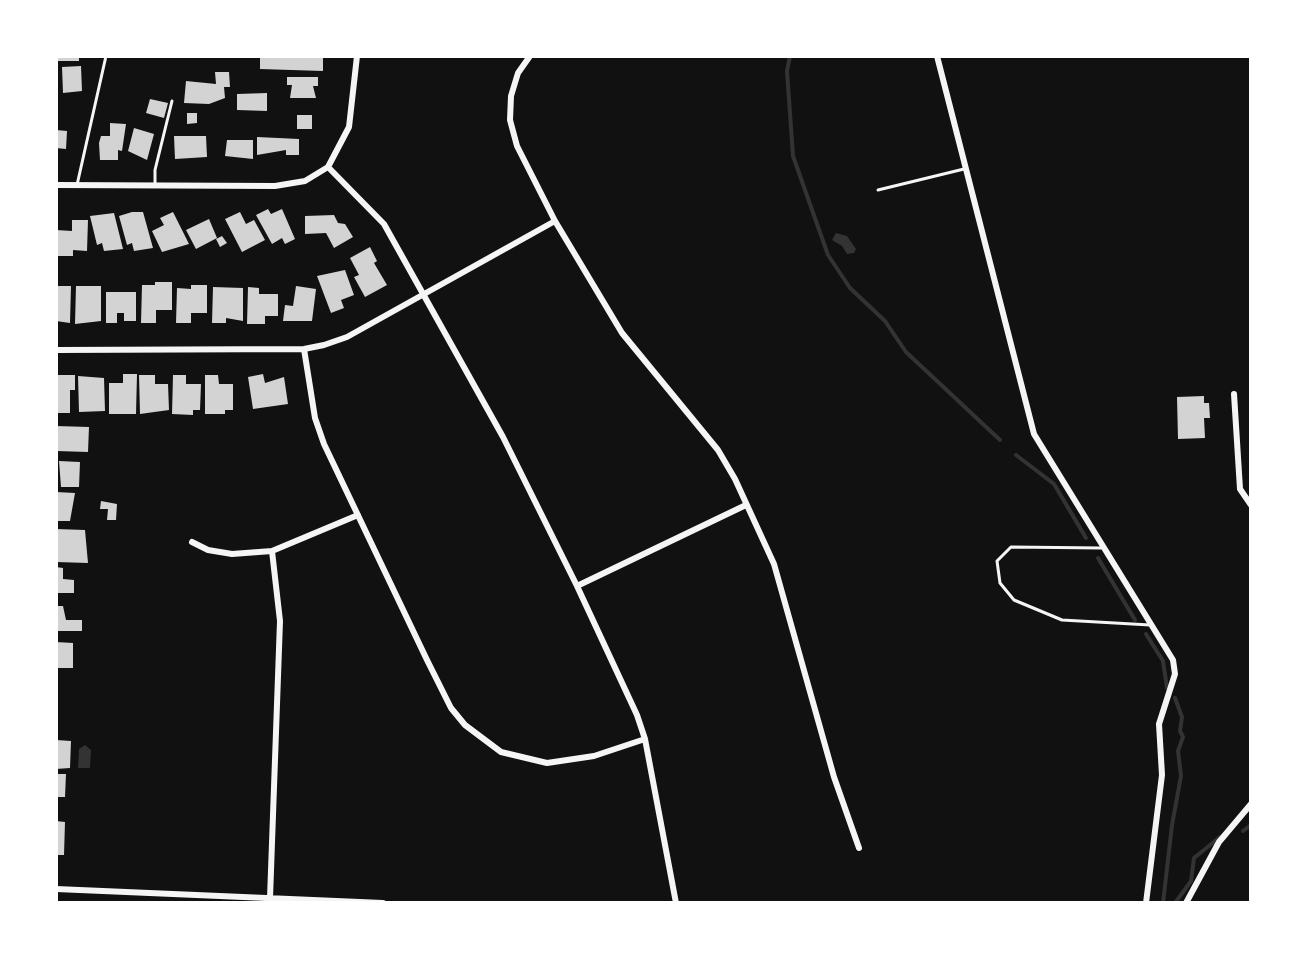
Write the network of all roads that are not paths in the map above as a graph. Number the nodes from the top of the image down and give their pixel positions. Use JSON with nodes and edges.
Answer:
{"nodes":[{"id":1,"x":106,"y":56,"type":"edge"},
{"id":2,"x":357,"y":56,"type":"edge"},
{"id":3,"x":530,"y":56,"type":"edge"},
{"id":4,"x":937,"y":56,"type":"edge"},
{"id":5,"x":172,"y":101,"type":"dead end"},
{"id":6,"x":328,"y":167,"type":"junction"},
{"id":7,"x":966,"y":168,"type":"junction"},
{"id":8,"x":56,"y":185,"type":"edge"},
{"id":9,"x":77,"y":185,"type":"junction"},
{"id":10,"x":155,"y":186,"type":"junction"},
{"id":11,"x":878,"y":190,"type":"dead end"},
{"id":12,"x":555,"y":221,"type":"junction"},
{"id":13,"x":423,"y":295,"type":"junction"},
{"id":14,"x":304,"y":349,"type":"junction"},
{"id":15,"x":56,"y":350,"type":"edge"},
{"id":16,"x":1234,"y":394,"type":"dead end"},
{"id":17,"x":746,"y":505,"type":"junction"},
{"id":18,"x":1251,"y":505,"type":"edge"},
{"id":19,"x":358,"y":515,"type":"junction"},
{"id":20,"x":192,"y":542,"type":"dead end"},
{"id":21,"x":1105,"y":548,"type":"junction"},
{"id":22,"x":272,"y":551,"type":"junction"},
{"id":23,"x":577,"y":586,"type":"junction"},
{"id":24,"x":1154,"y":625,"type":"junction"},
{"id":25,"x":645,"y":739,"type":"junction"},
{"id":26,"x":1251,"y":804,"type":"edge"},
{"id":27,"x":859,"y":848,"type":"dead end"},
{"id":28,"x":56,"y":889,"type":"edge"},
{"id":29,"x":270,"y":898,"type":"junction"},
{"id":30,"x":294,"y":901,"type":"edge"},
{"id":31,"x":383,"y":903,"type":"edge"},
{"id":32,"x":676,"y":903,"type":"edge"},
{"id":33,"x":1146,"y":903,"type":"edge"},
{"id":34,"x":1186,"y":903,"type":"edge"}],
"edges":[{"from":1,"to":9,"type":"lane"},
{"from":2,"to":6,"type":"street"},
{"from":3,"to":12,"type":"street"},
{"from":4,"to":7,"type":"street"},
{"from":5,"to":10,"type":"lane"},
{"from":6,"to":10,"type":"street"},
{"from":6,"to":13,"type":"street"},
{"from":7,"to":11,"type":"lane"},
{"from":7,"to":21,"type":"street"},
{"from":8,"to":9,"type":"street"},
{"from":9,"to":10,"type":"street"},
{"from":12,"to":13,"type":"street"},
{"from":12,"to":17,"type":"street"},
{"from":13,"to":14,"type":"street"},
{"from":13,"to":23,"type":"street"},
{"from":14,"to":15,"type":"street"},
{"from":14,"to":19,"type":"street"},
{"from":16,"to":18,"type":"street"},
{"from":17,"to":23,"type":"street"},
{"from":17,"to":27,"type":"street"},
{"from":19,"to":22,"type":"street"},
{"from":19,"to":25,"type":"street"},
{"from":20,"to":22,"type":"street"},
{"from":21,"to":24,"type":"street"},
{"from":21,"to":24,"type":"lane"},
{"from":22,"to":29,"type":"street"},
{"from":23,"to":25,"type":"street"},
{"from":24,"to":33,"type":"street"},
{"from":25,"to":32,"type":"street"},
{"from":26,"to":34,"type":"street"},
{"from":28,"to":29,"type":"street"},
{"from":29,"to":30,"type":"street"},
{"from":30,"to":31,"type":"street"}]}
